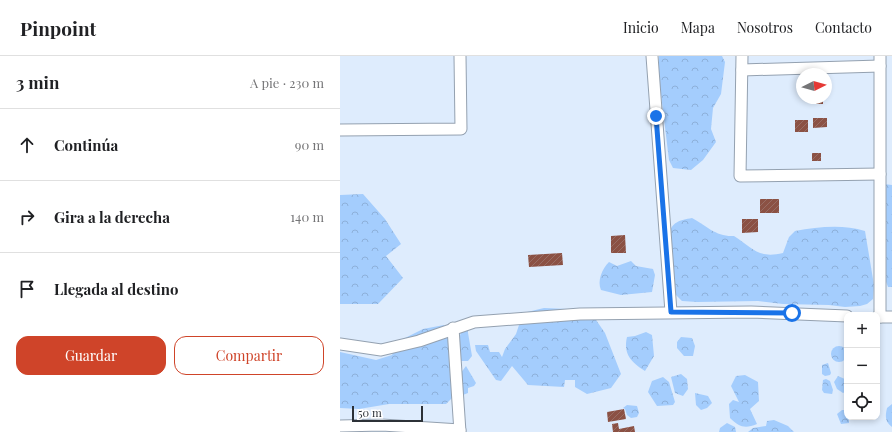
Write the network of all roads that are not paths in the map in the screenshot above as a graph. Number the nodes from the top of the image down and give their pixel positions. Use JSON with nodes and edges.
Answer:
{"nodes":[{"id":1,"x":460,"y":56,"type":"edge"},
{"id":2,"x":652,"y":56,"type":"edge"},
{"id":3,"x":742,"y":56,"type":"edge"},
{"id":4,"x":880,"y":61,"type":"edge"},
{"id":5,"x":742,"y":70,"type":"junction"},
{"id":6,"x":340,"y":130,"type":"edge"},
{"id":7,"x":880,"y":174,"type":"junction"},
{"id":8,"x":671,"y":312,"type":"junction"},
{"id":9,"x":878,"y":312,"type":"edge"},
{"id":10,"x":844,"y":316,"type":"edge"},
{"id":11,"x":880,"y":317,"type":"edge"},
{"id":12,"x":892,"y":317,"type":"edge"},
{"id":13,"x":453,"y":328,"type":"junction"},
{"id":14,"x":340,"y":344,"type":"edge"},
{"id":15,"x":340,"y":426,"type":"edge"},
{"id":16,"x":460,"y":431,"type":"edge"}],
"edges":[{"from":1,"to":6,"type":"street"},
{"from":2,"to":8,"type":"street"},
{"from":3,"to":5,"type":"street"},
{"from":4,"to":5,"type":"street"},
{"from":4,"to":7,"type":"street"},
{"from":5,"to":7,"type":"street"},
{"from":7,"to":9,"type":"street"},
{"from":8,"to":10,"type":"street"},
{"from":8,"to":13,"type":"street"},
{"from":11,"to":12,"type":"street"},
{"from":13,"to":14,"type":"street"},
{"from":13,"to":16,"type":"street"},
{"from":15,"to":16,"type":"street"}]}
